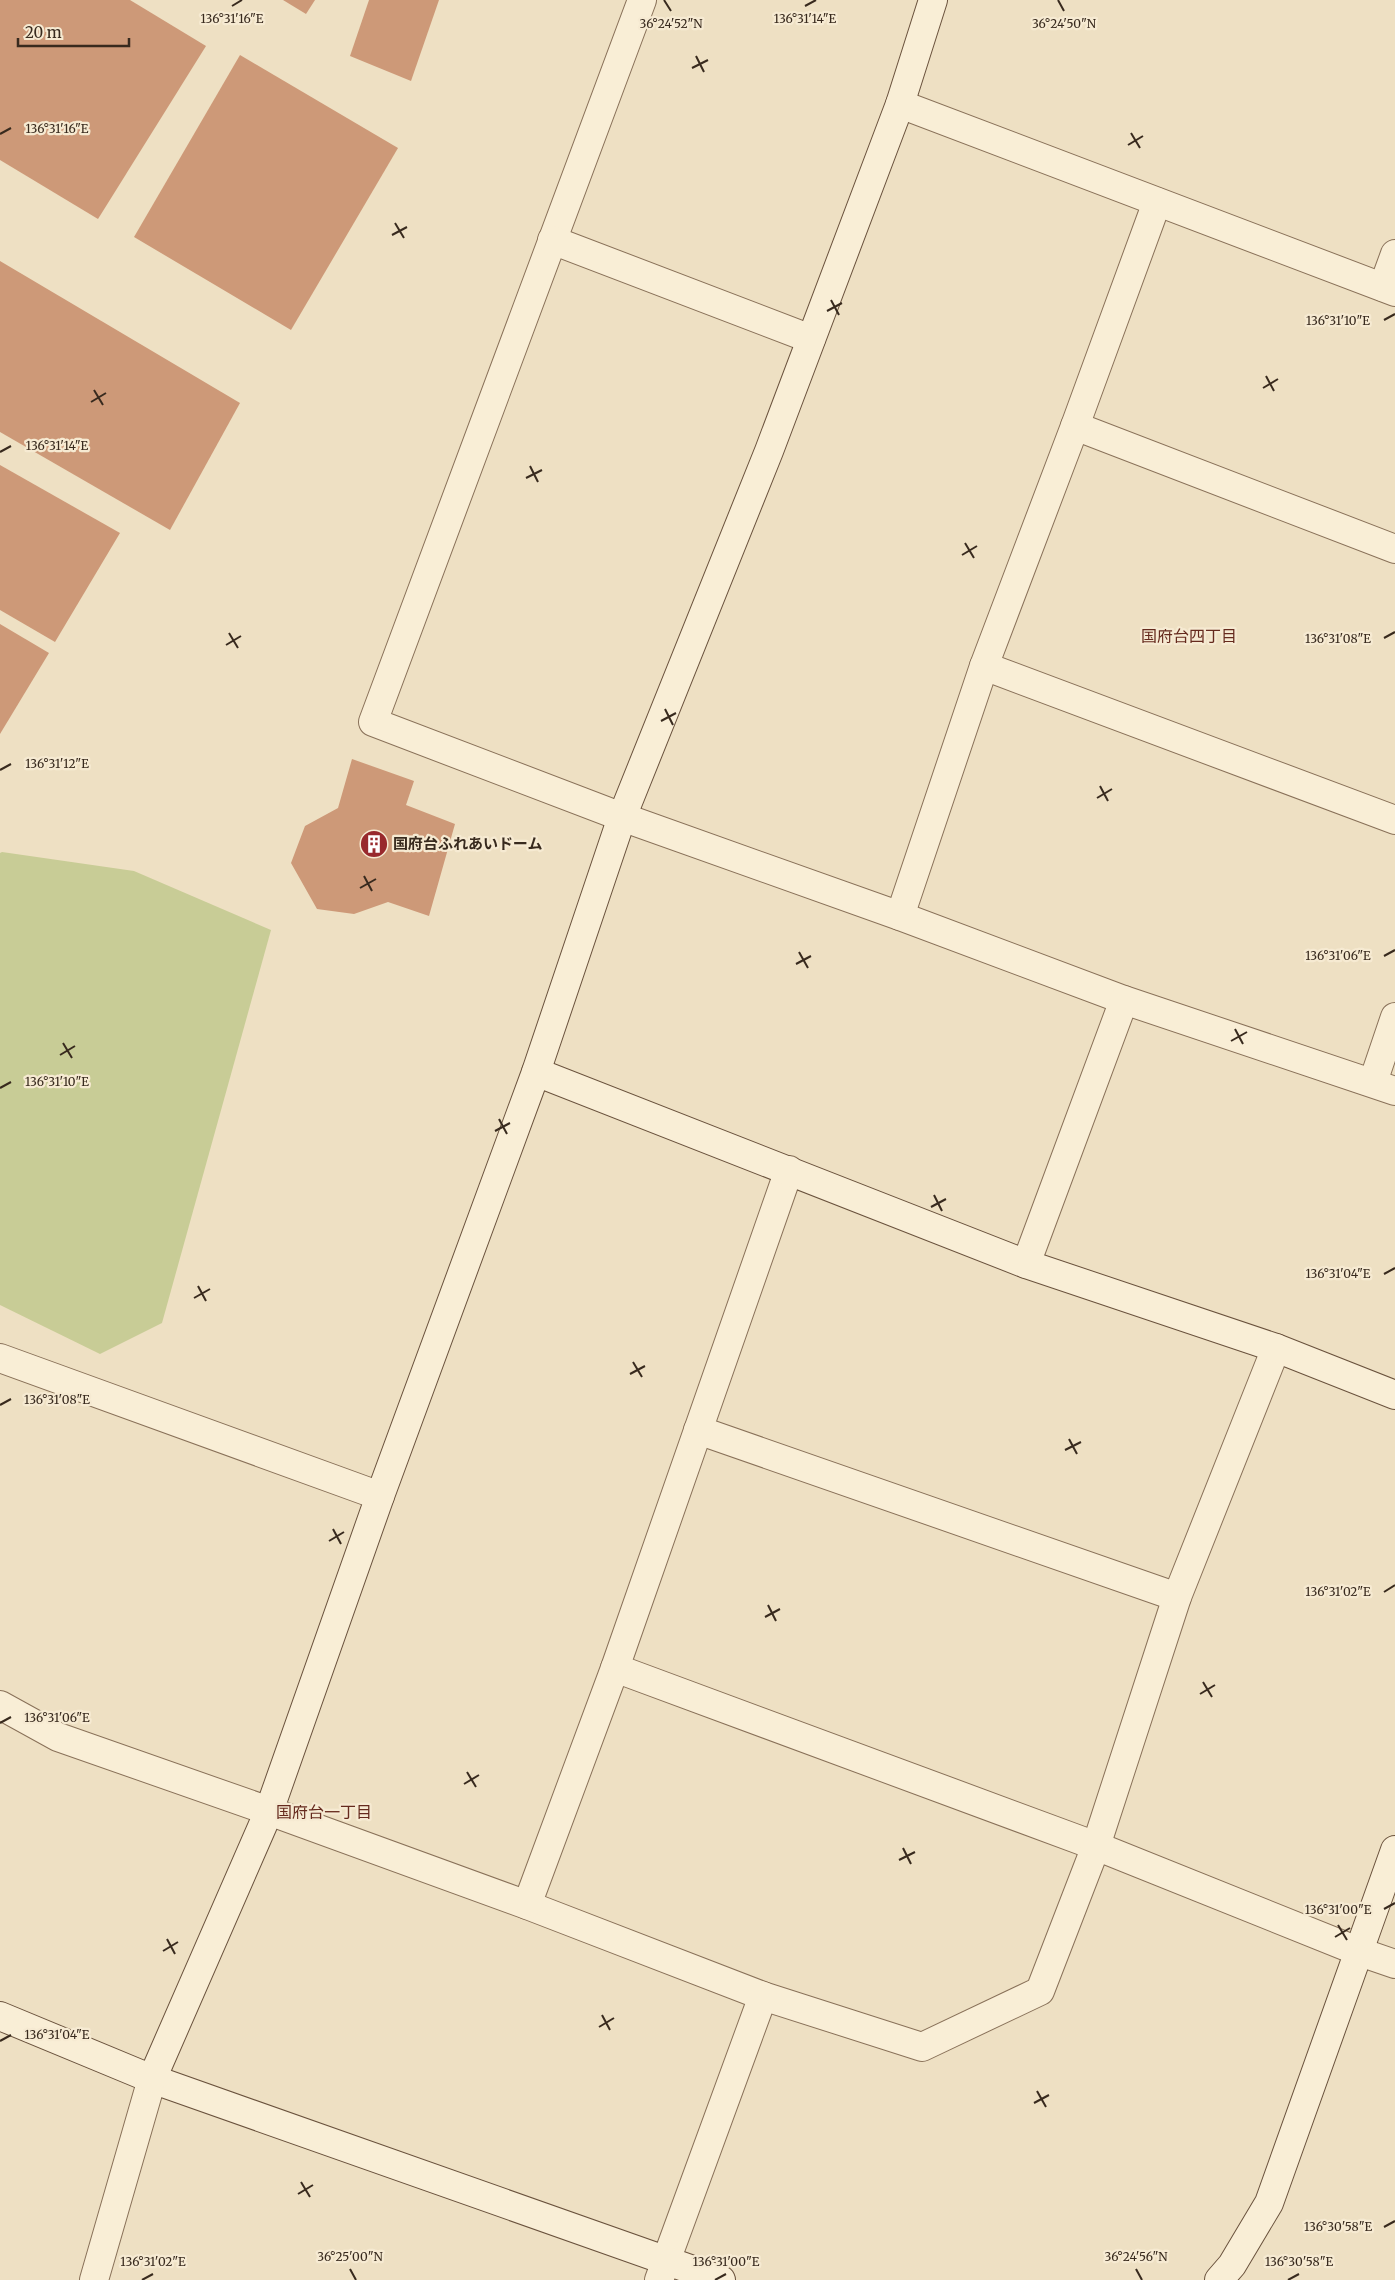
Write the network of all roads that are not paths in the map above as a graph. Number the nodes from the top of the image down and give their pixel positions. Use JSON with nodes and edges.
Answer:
{"nodes":[{"id":1,"x":642,"y":0,"type":"edge"},
{"id":2,"x":933,"y":0,"type":"edge"},
{"id":3,"x":900,"y":104,"type":"junction"},
{"id":4,"x":1157,"y":202,"type":"junction"},
{"id":5,"x":552,"y":240,"type":"junction"},
{"id":6,"x":1395,"y":254,"type":"edge"},
{"id":7,"x":1389,"y":289,"type":"edge"},
{"id":8,"x":811,"y":339,"type":"junction"},
{"id":9,"x":1075,"y":426,"type":"junction"},
{"id":10,"x":1395,"y":549,"type":"edge"},
{"id":11,"x":984,"y":666,"type":"junction"},
{"id":12,"x":622,"y":817,"type":"junction"},
{"id":13,"x":1395,"y":820,"type":"edge"},
{"id":14,"x":900,"y":916,"type":"junction"},
{"id":15,"x":1124,"y":1000,"type":"junction"},
{"id":16,"x":1395,"y":1017,"type":"edge"},
{"id":17,"x":536,"y":1072,"type":"junction"},
{"id":18,"x":1384,"y":1086,"type":"edge"},
{"id":19,"x":789,"y":1170,"type":"junction"},
{"id":20,"x":1026,"y":1264,"type":"junction"},
{"id":21,"x":1276,"y":1348,"type":"junction"},
{"id":22,"x":0,"y":1358,"type":"edge"},
{"id":23,"x":1395,"y":1395,"type":"edge"},
{"id":24,"x":698,"y":1430,"type":"junction"},
{"id":25,"x":380,"y":1496,"type":"junction"},
{"id":26,"x":1177,"y":1597,"type":"junction"},
{"id":27,"x":615,"y":1668,"type":"junction"},
{"id":28,"x":0,"y":1705,"type":"edge"},
{"id":29,"x":270,"y":1811,"type":"junction"},
{"id":30,"x":1096,"y":1846,"type":"junction"},
{"id":31,"x":1395,"y":1850,"type":"edge"},
{"id":32,"x":527,"y":1905,"type":"junction"},
{"id":33,"x":1360,"y":1952,"type":"junction"},
{"id":34,"x":1395,"y":1964,"type":"edge"},
{"id":35,"x":763,"y":1996,"type":"junction"},
{"id":36,"x":0,"y":2016,"type":"edge"},
{"id":37,"x":152,"y":2079,"type":"junction"},
{"id":38,"x":662,"y":2271,"type":"edge"},
{"id":39,"x":94,"y":2280,"type":"edge"},
{"id":40,"x":721,"y":2280,"type":"edge"},
{"id":41,"x":1219,"y":2280,"type":"edge"}],
"edges":[{"from":1,"to":5,"type":"street"},
{"from":2,"to":3,"type":"street"},
{"from":3,"to":4,"type":"street"},
{"from":3,"to":8,"type":"street"},
{"from":4,"to":7,"type":"street"},
{"from":4,"to":9,"type":"street"},
{"from":5,"to":8,"type":"street"},
{"from":5,"to":12,"type":"street"},
{"from":6,"to":7,"type":"street"},
{"from":8,"to":12,"type":"street"},
{"from":9,"to":10,"type":"street"},
{"from":9,"to":11,"type":"street"},
{"from":11,"to":13,"type":"street"},
{"from":11,"to":14,"type":"street"},
{"from":12,"to":14,"type":"street"},
{"from":12,"to":17,"type":"street"},
{"from":14,"to":15,"type":"street"},
{"from":15,"to":18,"type":"street"},
{"from":15,"to":20,"type":"street"},
{"from":16,"to":18,"type":"street"},
{"from":17,"to":19,"type":"street"},
{"from":17,"to":25,"type":"street"},
{"from":19,"to":20,"type":"street"},
{"from":19,"to":24,"type":"street"},
{"from":20,"to":21,"type":"street"},
{"from":21,"to":23,"type":"street"},
{"from":21,"to":26,"type":"street"},
{"from":22,"to":25,"type":"street"},
{"from":24,"to":26,"type":"street"},
{"from":24,"to":27,"type":"street"},
{"from":25,"to":29,"type":"street"},
{"from":26,"to":30,"type":"street"},
{"from":27,"to":30,"type":"street"},
{"from":27,"to":32,"type":"street"},
{"from":28,"to":29,"type":"street"},
{"from":29,"to":32,"type":"street"},
{"from":29,"to":37,"type":"street"},
{"from":30,"to":33,"type":"street"},
{"from":30,"to":35,"type":"street"},
{"from":31,"to":33,"type":"street"},
{"from":32,"to":35,"type":"street"},
{"from":33,"to":34,"type":"street"},
{"from":33,"to":41,"type":"street"},
{"from":35,"to":38,"type":"street"},
{"from":36,"to":37,"type":"street"},
{"from":37,"to":38,"type":"street"},
{"from":37,"to":39,"type":"street"},
{"from":38,"to":40,"type":"street"}]}
